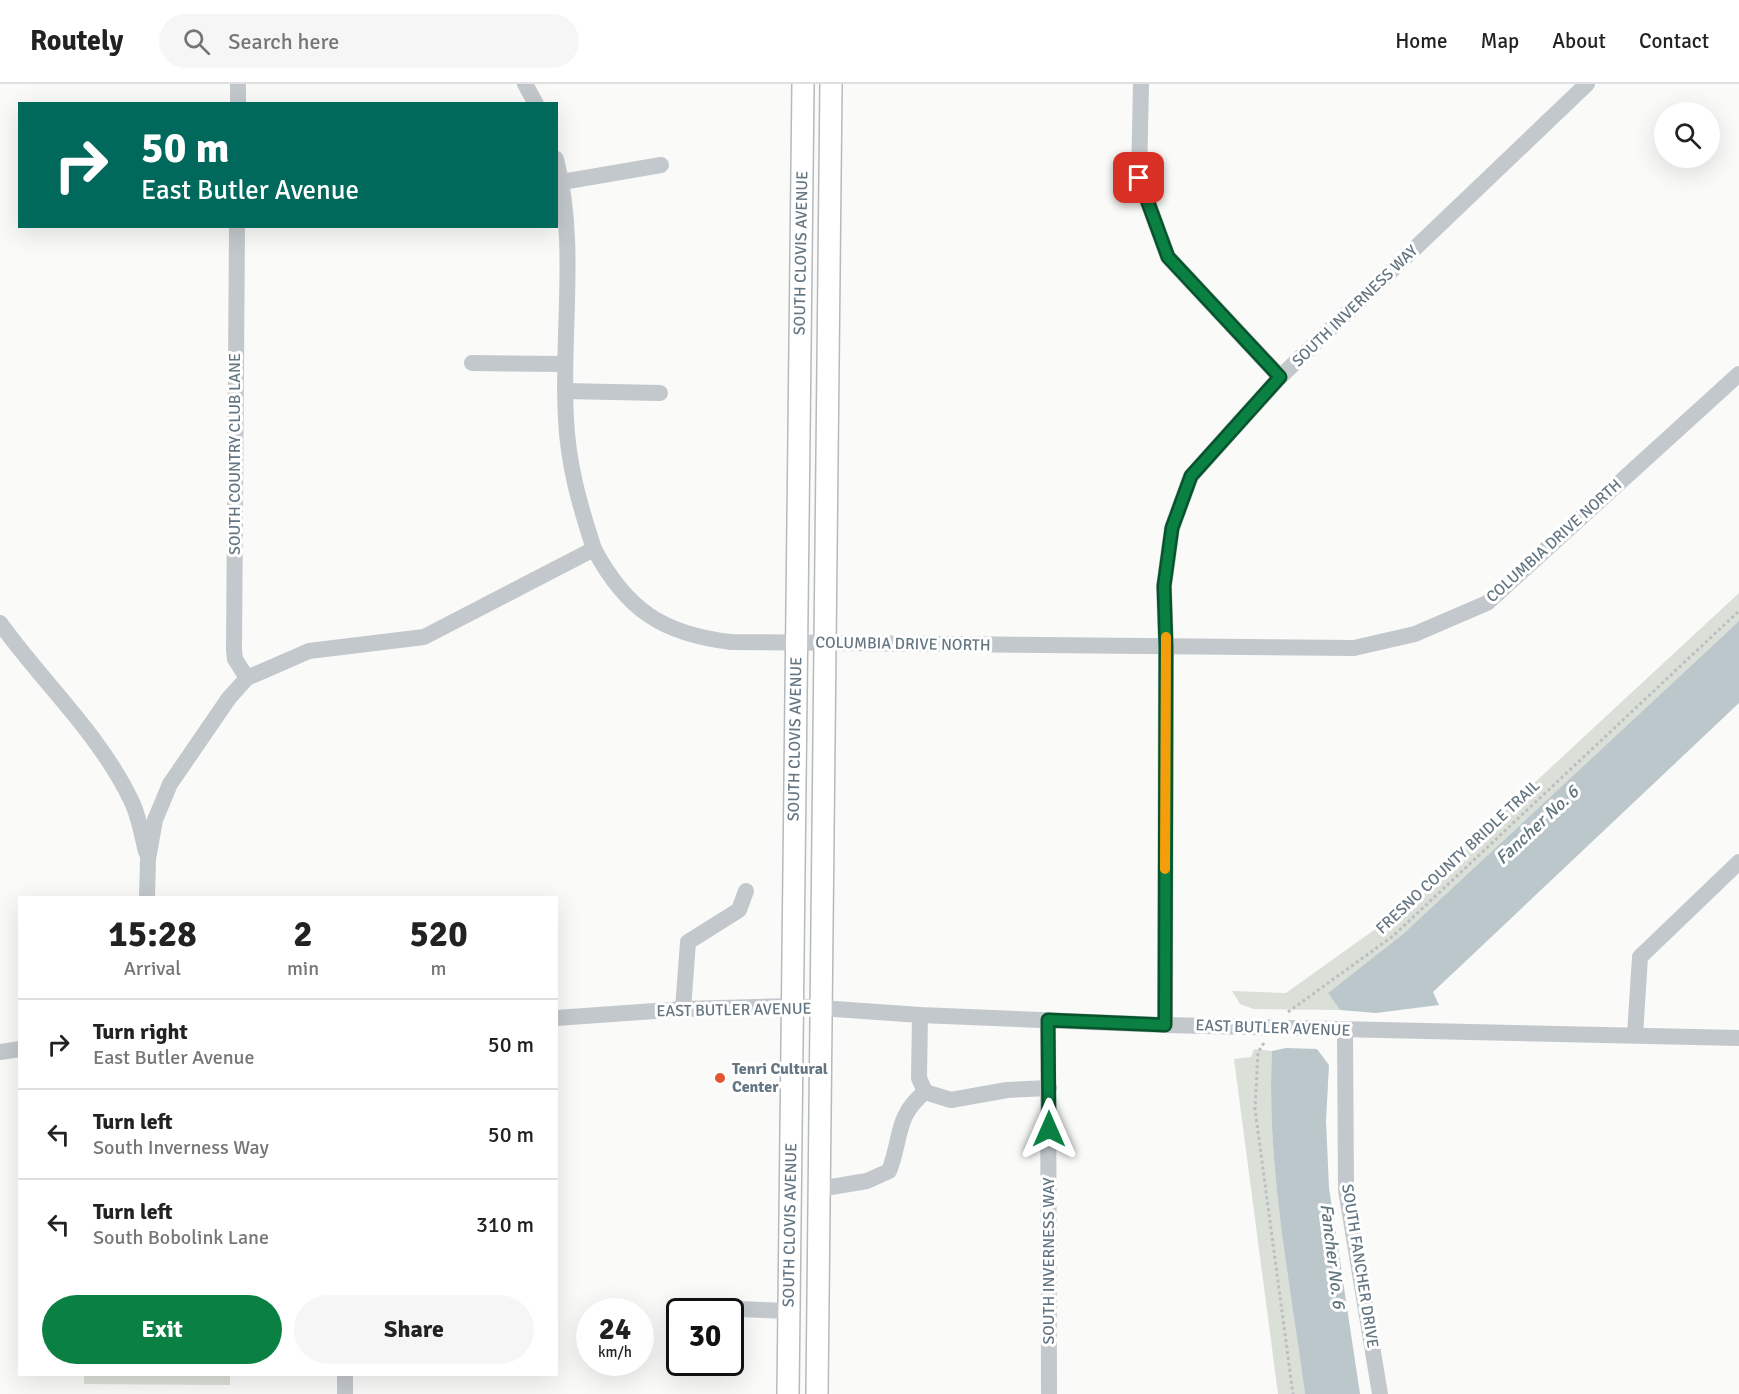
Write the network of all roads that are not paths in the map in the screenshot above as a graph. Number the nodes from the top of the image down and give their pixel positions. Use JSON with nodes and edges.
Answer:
{"nodes":[{"id":1,"x":238,"y":84,"type":"edge"},
{"id":2,"x":525,"y":84,"type":"edge"},
{"id":3,"x":803,"y":84,"type":"edge"},
{"id":4,"x":831,"y":84,"type":"edge"},
{"id":5,"x":1141,"y":84,"type":"edge"},
{"id":6,"x":1587,"y":84,"type":"edge"},
{"id":7,"x":238,"y":102,"type":"edge"},
{"id":8,"x":535,"y":102,"type":"edge"},
{"id":9,"x":661,"y":165,"type":"dead end"},
{"id":10,"x":558,"y":167,"type":"edge"},
{"id":11,"x":562,"y":182,"type":"junction"},
{"id":12,"x":237,"y":228,"type":"edge"},
{"id":13,"x":472,"y":363,"type":"dead end"},
{"id":14,"x":565,"y":364,"type":"junction"},
{"id":15,"x":1739,"y":374,"type":"edge"},
{"id":16,"x":1280,"y":377,"type":"junction"},
{"id":17,"x":565,"y":391,"type":"junction"},
{"id":18,"x":660,"y":393,"type":"dead end"},
{"id":19,"x":594,"y":549,"type":"junction"},
{"id":20,"x":0,"y":623,"type":"edge"},
{"id":21,"x":796,"y":643,"type":"junction"},
{"id":22,"x":826,"y":643,"type":"junction"},
{"id":23,"x":1166,"y":647,"type":"junction"},
{"id":24,"x":247,"y":678,"type":"junction"},
{"id":25,"x":148,"y":859,"type":"junction"},
{"id":26,"x":1739,"y":862,"type":"edge"},
{"id":27,"x":746,"y":891,"type":"dead end"},
{"id":28,"x":147,"y":896,"type":"edge"},
{"id":29,"x":792,"y":1006,"type":"junction"},
{"id":30,"x":683,"y":1009,"type":"junction"},
{"id":31,"x":821,"y":1009,"type":"junction"},
{"id":32,"x":920,"y":1015,"type":"junction"},
{"id":33,"x":558,"y":1018,"type":"edge"},
{"id":34,"x":1048,"y":1020,"type":"junction"},
{"id":35,"x":1165,"y":1025,"type":"junction"},
{"id":36,"x":1345,"y":1030,"type":"junction"},
{"id":37,"x":1635,"y":1035,"type":"junction"},
{"id":38,"x":1739,"y":1038,"type":"edge"},
{"id":39,"x":18,"y":1049,"type":"edge"},
{"id":40,"x":0,"y":1052,"type":"edge"},
{"id":41,"x":1049,"y":1088,"type":"junction"},
{"id":42,"x":925,"y":1092,"type":"junction"},
{"id":43,"x":819,"y":1189,"type":"junction"},
{"id":44,"x":744,"y":1309,"type":"edge"},
{"id":45,"x":789,"y":1311,"type":"junction"},
{"id":46,"x":345,"y":1376,"type":"edge"},
{"id":47,"x":345,"y":1394,"type":"edge"},
{"id":48,"x":788,"y":1394,"type":"edge"},
{"id":49,"x":817,"y":1394,"type":"edge"},
{"id":50,"x":1049,"y":1394,"type":"edge"},
{"id":51,"x":1380,"y":1394,"type":"edge"}],
"edges":[{"from":1,"to":7,"type":"street"},
{"from":2,"to":8,"type":"street"},
{"from":3,"to":21,"type":"main road","name":"SOUTH CLOVIS AVENUE"},
{"from":4,"to":22,"type":"main road","name":"SOUTH CLOVIS AVENUE"},
{"from":5,"to":16,"type":"street"},
{"from":6,"to":16,"type":"street","name":"SOUTH INVERNESS WAY"},
{"from":9,"to":11,"type":"street"},
{"from":10,"to":11,"type":"street","name":"COLUMBIA DRIVE NORTH"},
{"from":11,"to":14,"type":"street","name":"COLUMBIA DRIVE NORTH"},
{"from":12,"to":24,"type":"street","name":"SOUTH COUNTRY CLUB LANE"},
{"from":13,"to":14,"type":"street"},
{"from":14,"to":17,"type":"street","name":"COLUMBIA DRIVE NORTH"},
{"from":15,"to":23,"type":"street","name":"COLUMBIA DRIVE NORTH"},
{"from":16,"to":23,"type":"street","name":"SOUTH INVERNESS WAY"},
{"from":17,"to":18,"type":"street"},
{"from":17,"to":19,"type":"street","name":"COLUMBIA DRIVE NORTH"},
{"from":19,"to":21,"type":"street","name":"COLUMBIA DRIVE NORTH"},
{"from":19,"to":24,"type":"street"},
{"from":20,"to":25,"type":"street"},
{"from":21,"to":22,"type":"street","name":"COLUMBIA DRIVE NORTH"},
{"from":21,"to":29,"type":"main road","name":"SOUTH CLOVIS AVENUE"},
{"from":22,"to":23,"type":"street","name":"COLUMBIA DRIVE NORTH"},
{"from":22,"to":31,"type":"main road","name":"SOUTH CLOVIS AVENUE"},
{"from":23,"to":35,"type":"street","name":"SOUTH INVERNESS WAY"},
{"from":24,"to":25,"type":"street"},
{"from":25,"to":28,"type":"street"},
{"from":26,"to":37,"type":"street"},
{"from":27,"to":30,"type":"street"},
{"from":29,"to":30,"type":"street","name":"EAST BUTLER AVENUE"},
{"from":29,"to":31,"type":"street","name":"EAST BUTLER AVENUE"},
{"from":29,"to":45,"type":"main road","name":"SOUTH CLOVIS AVENUE"},
{"from":30,"to":33,"type":"street","name":"EAST BUTLER AVENUE"},
{"from":31,"to":32,"type":"street","name":"EAST BUTLER AVENUE"},
{"from":31,"to":43,"type":"main road","name":"SOUTH CLOVIS AVENUE"},
{"from":32,"to":34,"type":"street","name":"EAST BUTLER AVENUE"},
{"from":32,"to":42,"type":"street"},
{"from":34,"to":35,"type":"street","name":"EAST BUTLER AVENUE"},
{"from":34,"to":41,"type":"street","name":"SOUTH INVERNESS WAY"},
{"from":35,"to":36,"type":"street","name":"EAST BUTLER AVENUE"},
{"from":36,"to":37,"type":"street","name":"EAST BUTLER AVENUE"},
{"from":36,"to":51,"type":"street","name":"SOUTH FANCHER DRIVE"},
{"from":37,"to":38,"type":"street","name":"EAST BUTLER AVENUE"},
{"from":39,"to":40,"type":"street"},
{"from":41,"to":42,"type":"street"},
{"from":41,"to":50,"type":"street","name":"SOUTH INVERNESS WAY"},
{"from":42,"to":43,"type":"street"},
{"from":43,"to":49,"type":"main road","name":"SOUTH CLOVIS AVENUE"},
{"from":44,"to":45,"type":"street"},
{"from":45,"to":48,"type":"main road","name":"SOUTH CLOVIS AVENUE"},
{"from":46,"to":47,"type":"street"}]}
